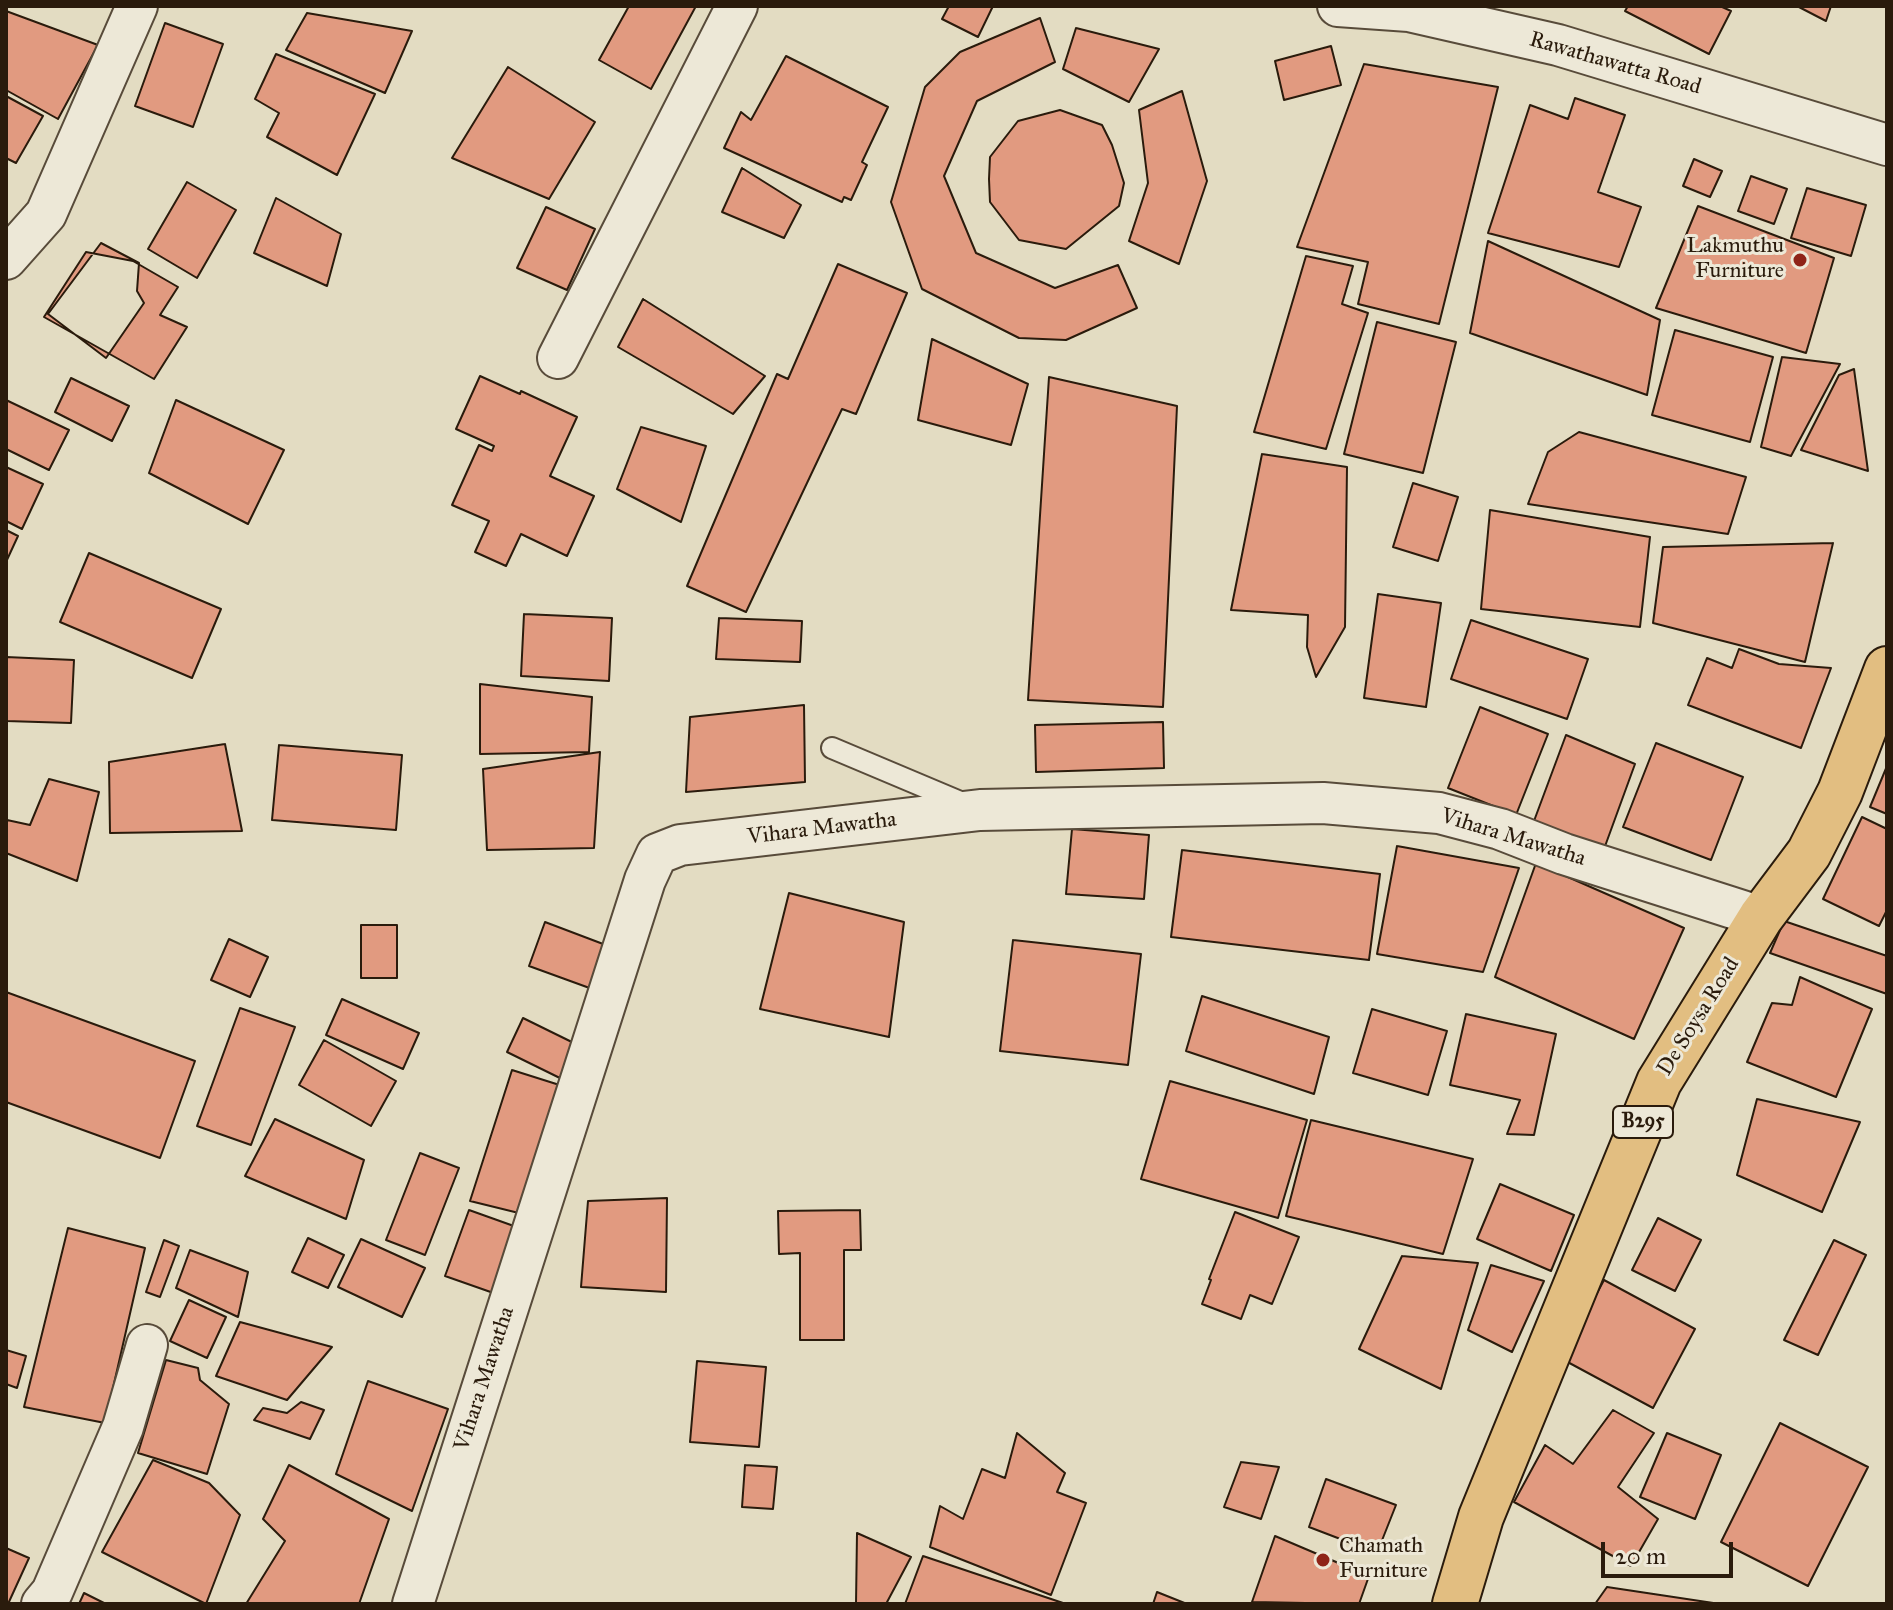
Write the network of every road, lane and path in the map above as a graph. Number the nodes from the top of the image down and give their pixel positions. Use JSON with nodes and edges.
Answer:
{"nodes":[{"id":1,"x":137,"y":6,"type":"edge"},
{"id":2,"x":737,"y":6,"type":"edge"},
{"id":3,"x":1338,"y":6,"type":"edge"},
{"id":4,"x":1410,"y":8,"type":"edge"},
{"id":5,"x":1887,"y":145,"type":"edge"},
{"id":6,"x":6,"y":259,"type":"edge"},
{"id":7,"x":558,"y":358,"type":"dead end"},
{"id":8,"x":1887,"y":669,"type":"edge"},
{"id":9,"x":832,"y":748,"type":"dead end"},
{"id":10,"x":980,"y":810,"type":"junction"},
{"id":11,"x":1761,"y":917,"type":"junction"},
{"id":12,"x":147,"y":1345,"type":"dead end"},
{"id":13,"x":42,"y":1604,"type":"edge"},
{"id":14,"x":413,"y":1604,"type":"edge"},
{"id":15,"x":1455,"y":1604,"type":"edge"}],
"edges":[{"from":1,"to":6,"type":"street"},
{"from":2,"to":7,"type":"street"},
{"from":3,"to":4,"type":"street","name":"Rawathawatta Road"},
{"from":4,"to":5,"type":"street","name":"Rawathawatta Road"},
{"from":8,"to":11,"type":"main road","name":"De Soysa Road","number":"B295"},
{"from":9,"to":10,"type":"lane"},
{"from":10,"to":11,"type":"street","name":"Vihara Mawatha"},
{"from":10,"to":14,"type":"street","name":"Vihara Mawatha"},
{"from":11,"to":15,"type":"main road","name":"De Soysa Road","number":"B295"},
{"from":12,"to":13,"type":"street"}]}
